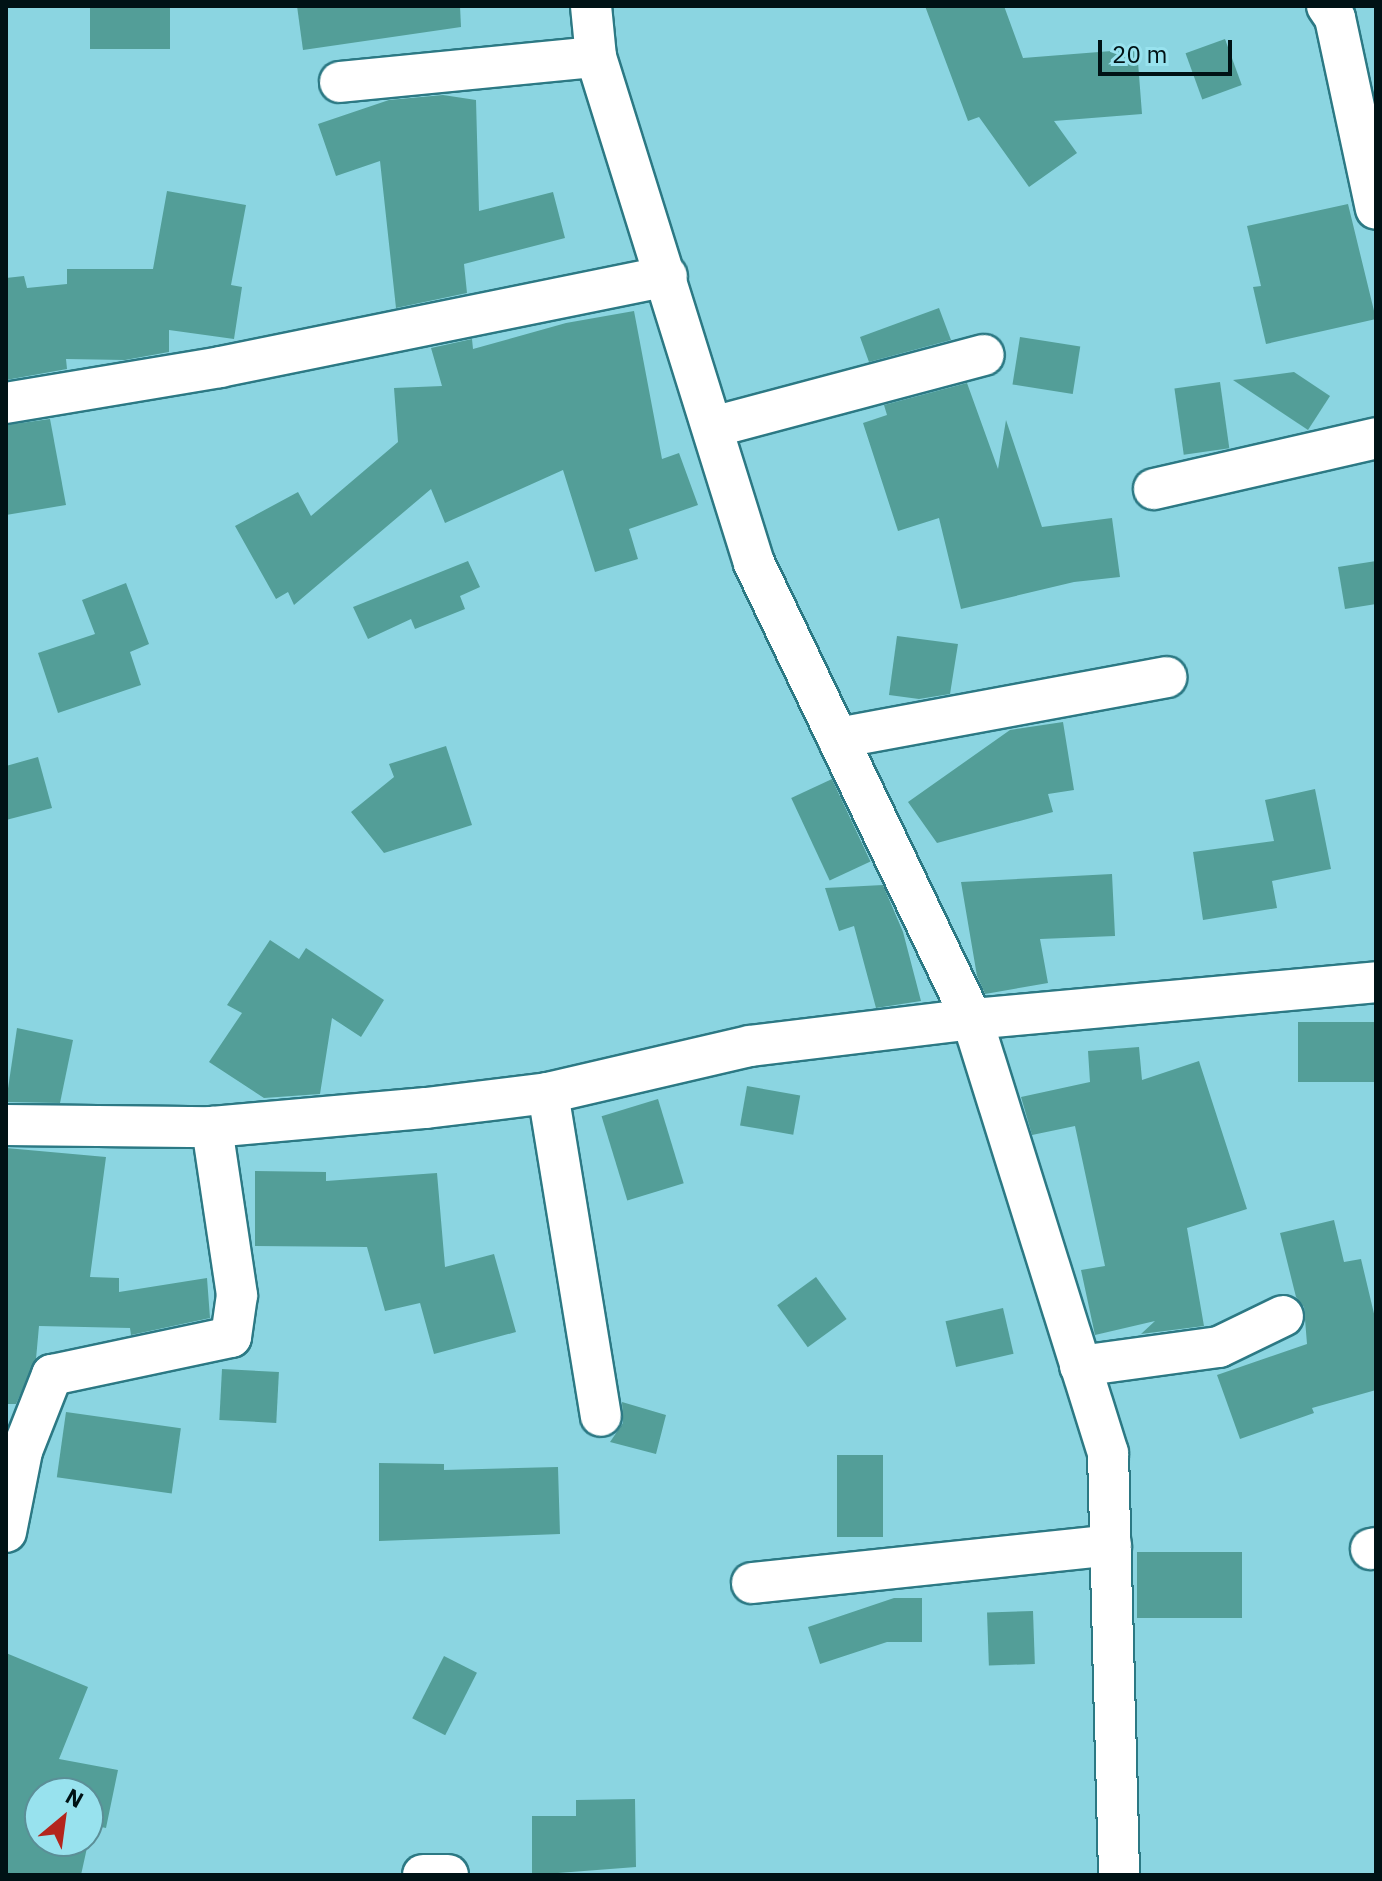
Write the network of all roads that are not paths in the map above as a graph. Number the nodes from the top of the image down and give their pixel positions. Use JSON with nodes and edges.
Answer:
{"nodes":[{"id":1,"x":591,"y":6,"type":"edge"},
{"id":2,"x":1327,"y":6,"type":"edge"},
{"id":3,"x":596,"y":57,"type":"junction"},
{"id":4,"x":340,"y":82,"type":"dead end"},
{"id":5,"x":1376,"y":209,"type":"edge"},
{"id":6,"x":667,"y":276,"type":"junction"},
{"id":7,"x":984,"y":355,"type":"dead end"},
{"id":8,"x":6,"y":403,"type":"edge"},
{"id":9,"x":713,"y":427,"type":"junction"},
{"id":10,"x":1376,"y":438,"type":"edge"},
{"id":11,"x":1154,"y":489,"type":"dead end"},
{"id":12,"x":1166,"y":677,"type":"dead end"},
{"id":13,"x":838,"y":738,"type":"junction"},
{"id":14,"x":1376,"y":982,"type":"edge"},
{"id":15,"x":972,"y":1019,"type":"junction"},
{"id":16,"x":548,"y":1093,"type":"junction"},
{"id":17,"x":6,"y":1125,"type":"edge"},
{"id":18,"x":212,"y":1127,"type":"junction"},
{"id":19,"x":1283,"y":1316,"type":"dead end"},
{"id":20,"x":1080,"y":1366,"type":"junction"},
{"id":21,"x":601,"y":1416,"type":"dead end"},
{"id":22,"x":6,"y":1532,"type":"edge"},
{"id":23,"x":1111,"y":1545,"type":"junction"},
{"id":24,"x":752,"y":1583,"type":"dead end"},
{"id":25,"x":423,"y":1875,"type":"edge"},
{"id":26,"x":448,"y":1875,"type":"edge"},
{"id":27,"x":1119,"y":1875,"type":"edge"}],
"edges":[{"from":1,"to":3,"type":"street"},
{"from":2,"to":5,"type":"street"},
{"from":3,"to":4,"type":"street"},
{"from":3,"to":6,"type":"street"},
{"from":6,"to":8,"type":"street"},
{"from":6,"to":9,"type":"street"},
{"from":7,"to":9,"type":"street"},
{"from":9,"to":13,"type":"street"},
{"from":10,"to":11,"type":"street"},
{"from":12,"to":13,"type":"street"},
{"from":13,"to":15,"type":"street"},
{"from":14,"to":15,"type":"street"},
{"from":15,"to":16,"type":"street"},
{"from":15,"to":20,"type":"street"},
{"from":16,"to":18,"type":"street"},
{"from":16,"to":21,"type":"street"},
{"from":17,"to":18,"type":"street"},
{"from":18,"to":22,"type":"street"},
{"from":19,"to":20,"type":"street"},
{"from":20,"to":23,"type":"street"},
{"from":23,"to":24,"type":"street"},
{"from":23,"to":27,"type":"street"},
{"from":25,"to":26,"type":"street"}]}
